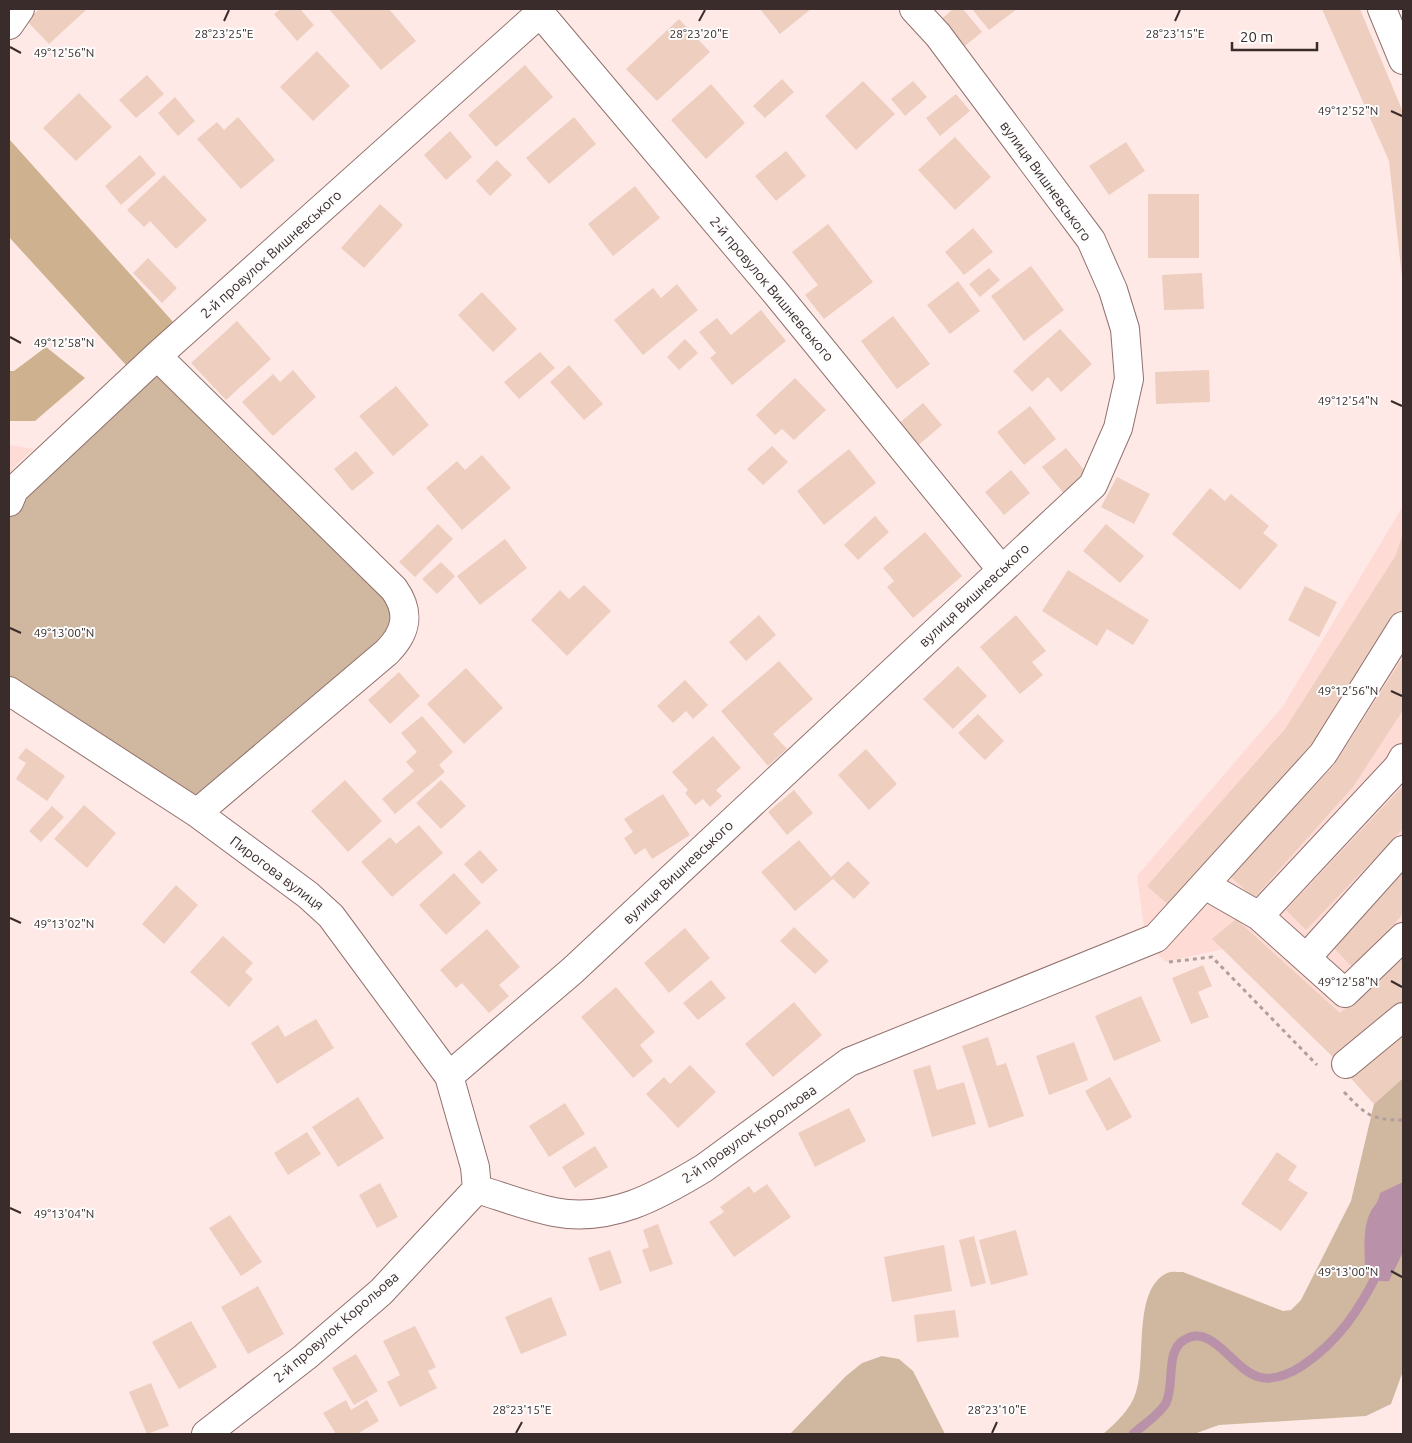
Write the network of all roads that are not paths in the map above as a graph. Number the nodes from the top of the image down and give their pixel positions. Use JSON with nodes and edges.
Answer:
{"nodes":[{"id":1,"x":20,"y":9,"type":"edge"},
{"id":2,"x":914,"y":9,"type":"edge"},
{"id":3,"x":1382,"y":9,"type":"edge"},
{"id":4,"x":539,"y":11,"type":"edge"},
{"id":5,"x":9,"y":25,"type":"edge"},
{"id":6,"x":1403,"y":60,"type":"edge"},
{"id":7,"x":157,"y":356,"type":"junction"},
{"id":8,"x":9,"y":502,"type":"edge"},
{"id":9,"x":1001,"y":569,"type":"junction"},
{"id":10,"x":1403,"y":626,"type":"edge"},
{"id":11,"x":9,"y":691,"type":"edge"},
{"id":12,"x":1403,"y":758,"type":"edge"},
{"id":13,"x":197,"y":813,"type":"junction"},
{"id":14,"x":1403,"y":850,"type":"edge"},
{"id":15,"x":1205,"y":885,"type":"junction"},
{"id":16,"x":1259,"y":916,"type":"junction"},
{"id":17,"x":1403,"y":937,"type":"edge"},
{"id":18,"x":1306,"y":957,"type":"junction"},
{"id":19,"x":1403,"y":1017,"type":"edge"},
{"id":20,"x":1334,"y":1067,"type":"road end"},
{"id":21,"x":449,"y":1076,"type":"junction"},
{"id":22,"x":478,"y":1189,"type":"junction"},
{"id":23,"x":206,"y":1434,"type":"edge"}],
"edges":[{"from":1,"to":5,"type":"street"},
{"from":2,"to":9,"type":"street","name":"вулиця Вишневського"},
{"from":3,"to":6,"type":"street"},
{"from":4,"to":7,"type":"street","name":"2-й провулок Вишневського"},
{"from":4,"to":9,"type":"street","name":"2-й провулок Вишневського"},
{"from":7,"to":8,"type":"street","name":"2-й провулок Вишневського"},
{"from":7,"to":13,"type":"street"},
{"from":9,"to":21,"type":"street","name":"вулиця Вишневського"},
{"from":10,"to":15,"type":"street"},
{"from":11,"to":13,"type":"street","name":"Пирогова вулиця"},
{"from":12,"to":16,"type":"street"},
{"from":13,"to":21,"type":"street","name":"Пирогова вулиця"},
{"from":14,"to":18,"type":"street"},
{"from":15,"to":16,"type":"street"},
{"from":15,"to":22,"type":"street","name":"2-й провулок Корольова"},
{"from":16,"to":18,"type":"street"},
{"from":17,"to":18,"type":"street"},
{"from":19,"to":20,"type":"street"},
{"from":21,"to":22,"type":"street","name":"Пирогова вулиця"},
{"from":22,"to":23,"type":"street","name":"2-й провулок Корольова"}]}
